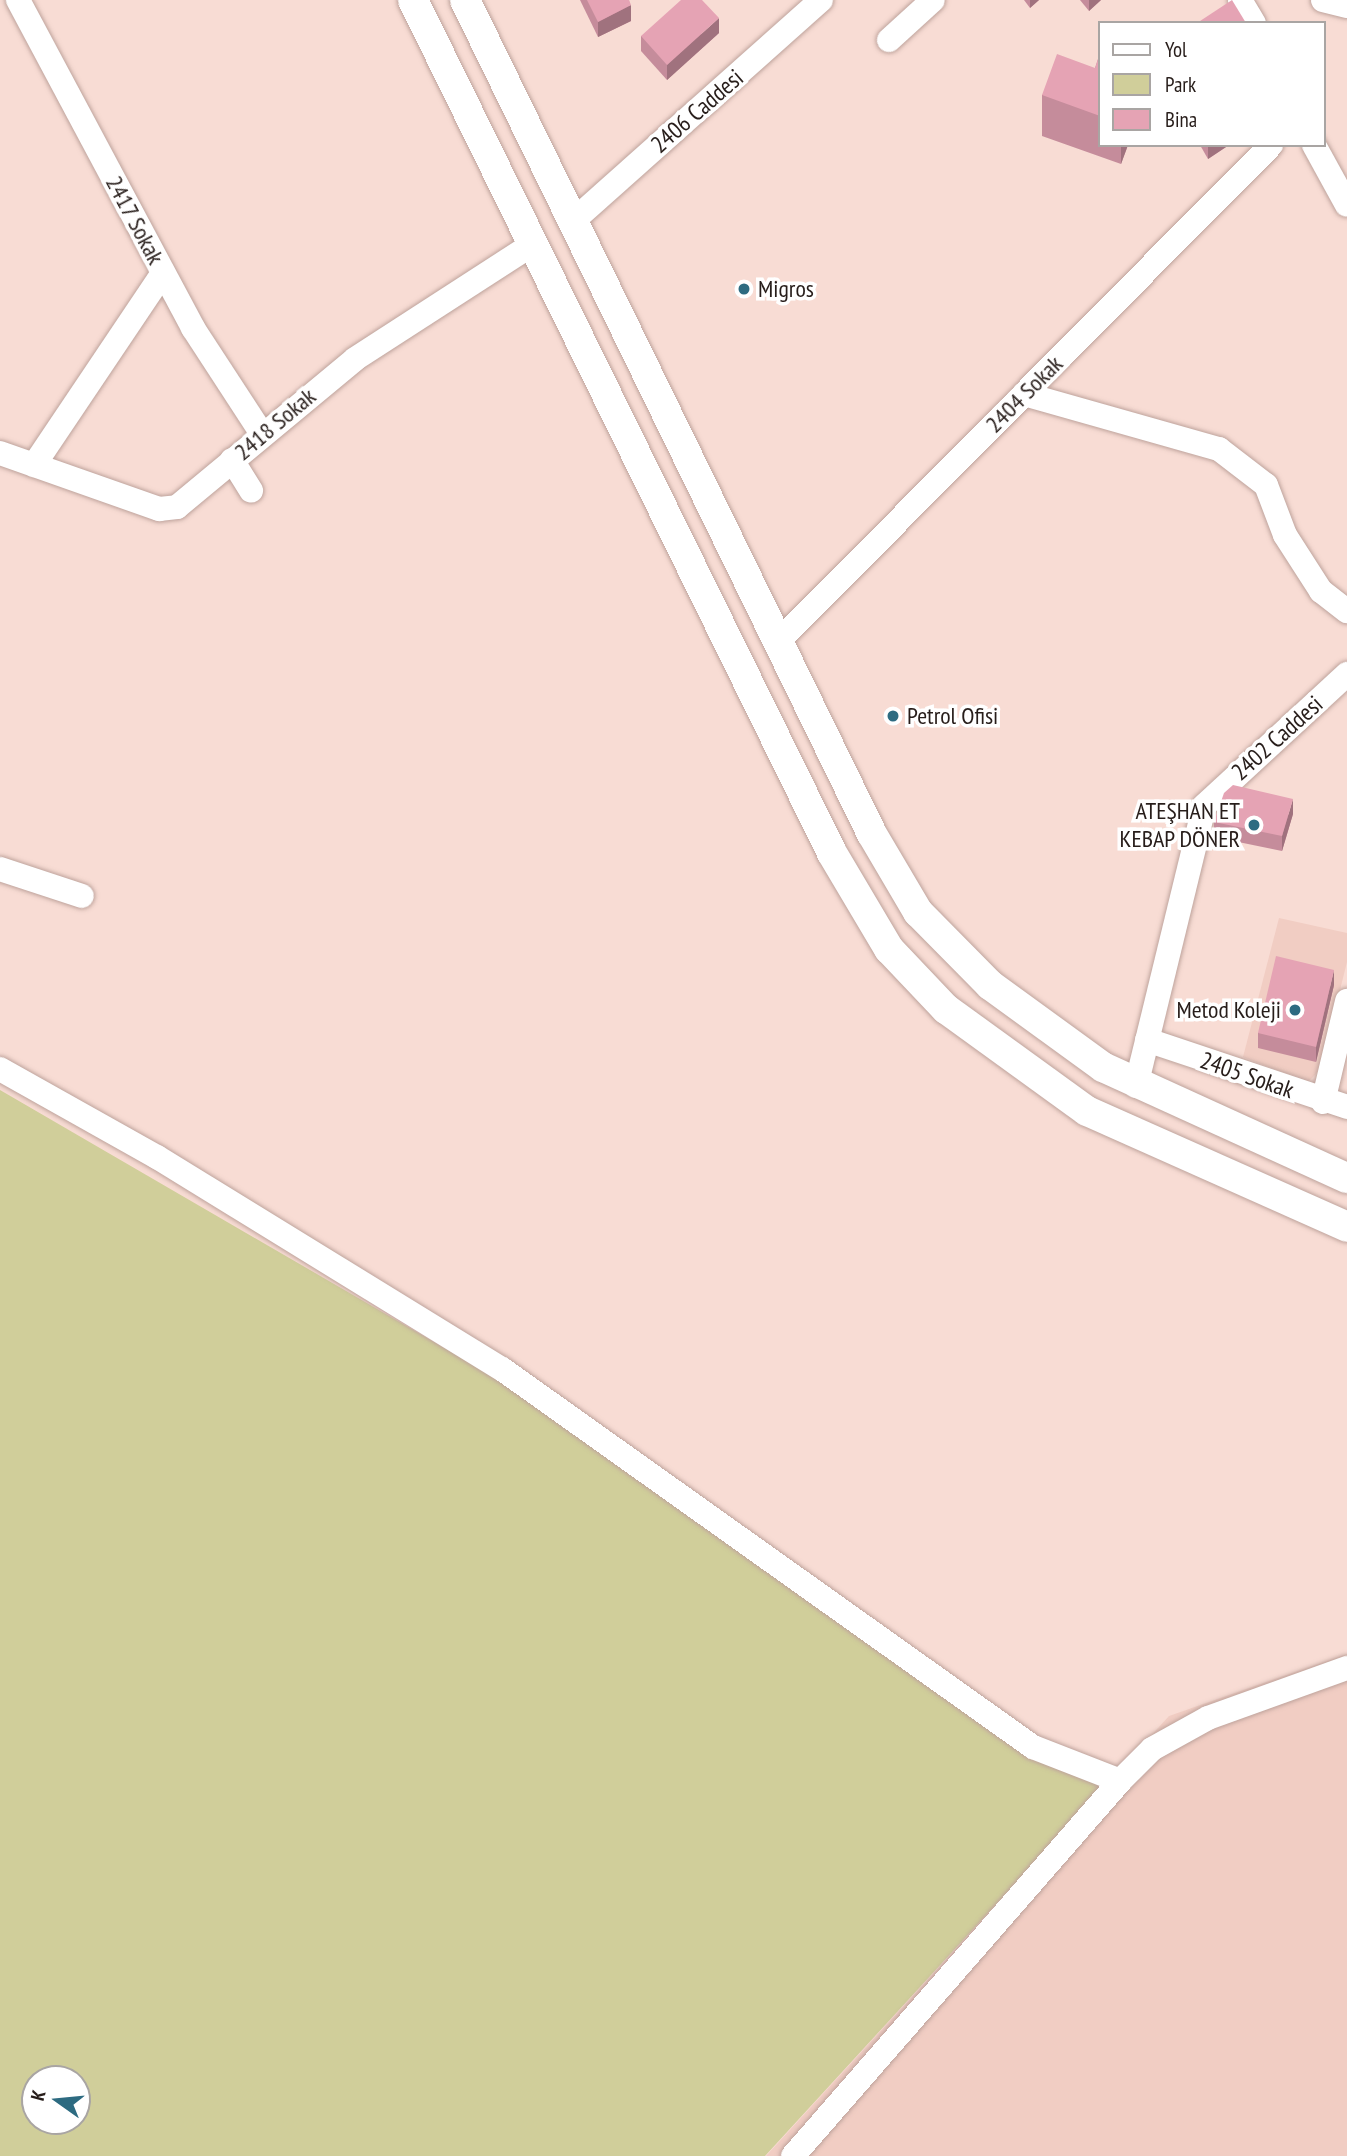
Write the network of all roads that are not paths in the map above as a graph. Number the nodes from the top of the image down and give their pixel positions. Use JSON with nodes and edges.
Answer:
{"nodes":[{"id":1,"x":18,"y":0,"type":"edge"},
{"id":2,"x":413,"y":0,"type":"edge"},
{"id":3,"x":465,"y":0,"type":"edge"},
{"id":4,"x":821,"y":0,"type":"edge"},
{"id":5,"x":933,"y":0,"type":"edge"},
{"id":6,"x":1240,"y":0,"type":"edge"},
{"id":7,"x":1324,"y":0,"type":"edge"},
{"id":8,"x":1347,"y":6,"type":"edge"},
{"id":9,"x":1253,"y":21,"type":"edge"},
{"id":10,"x":889,"y":40,"type":"dead end"},
{"id":11,"x":1269,"y":147,"type":"edge"},
{"id":12,"x":1315,"y":147,"type":"edge"},
{"id":13,"x":1347,"y":205,"type":"edge"},
{"id":14,"x":573,"y":221,"type":"junction"},
{"id":15,"x":533,"y":244,"type":"junction"},
{"id":16,"x":163,"y":273,"type":"junction"},
{"id":17,"x":1024,"y":394,"type":"junction"},
{"id":18,"x":262,"y":434,"type":"junction"},
{"id":19,"x":0,"y":453,"type":"edge"},
{"id":20,"x":232,"y":460,"type":"junction"},
{"id":21,"x":34,"y":465,"type":"junction"},
{"id":22,"x":251,"y":490,"type":"dead end"},
{"id":23,"x":1347,"y":611,"type":"edge"},
{"id":24,"x":778,"y":642,"type":"junction"},
{"id":25,"x":1347,"y":674,"type":"edge"},
{"id":26,"x":0,"y":869,"type":"edge"},
{"id":27,"x":82,"y":896,"type":"dead end"},
{"id":28,"x":1347,"y":1001,"type":"edge"},
{"id":29,"x":1147,"y":1040,"type":"junction"},
{"id":30,"x":0,"y":1069,"type":"edge"},
{"id":31,"x":1136,"y":1086,"type":"junction"},
{"id":32,"x":1335,"y":1105,"type":"edge"},
{"id":33,"x":1347,"y":1178,"type":"edge"},
{"id":34,"x":1347,"y":1227,"type":"edge"},
{"id":35,"x":1347,"y":1668,"type":"edge"},
{"id":36,"x":1120,"y":1782,"type":"junction"},
{"id":37,"x":793,"y":2156,"type":"edge"}],
"edges":[{"from":1,"to":16,"type":"street","name":"2417 Sokak"},
{"from":2,"to":15,"type":"main road"},
{"from":3,"to":14,"type":"main road"},
{"from":4,"to":14,"type":"street","name":"2406 Caddesi"},
{"from":5,"to":10,"type":"street"},
{"from":6,"to":9,"type":"street"},
{"from":7,"to":8,"type":"street"},
{"from":11,"to":17,"type":"street","name":"2404 Sokak"},
{"from":12,"to":13,"type":"street"},
{"from":14,"to":15,"type":"main road"},
{"from":14,"to":24,"type":"main road"},
{"from":15,"to":18,"type":"street","name":"2418 Sokak"},
{"from":15,"to":34,"type":"main road"},
{"from":16,"to":18,"type":"street","name":"2417 Sokak"},
{"from":16,"to":21,"type":"street"},
{"from":17,"to":23,"type":"street"},
{"from":17,"to":24,"type":"street","name":"2404 Sokak"},
{"from":18,"to":20,"type":"street","name":"2418 Sokak"},
{"from":19,"to":21,"type":"street","name":"2418 Sokak"},
{"from":20,"to":21,"type":"street","name":"2418 Sokak"},
{"from":20,"to":22,"type":"street"},
{"from":24,"to":31,"type":"main road"},
{"from":25,"to":29,"type":"street","name":"2402 Caddesi"},
{"from":26,"to":27,"type":"street"},
{"from":28,"to":32,"type":"street"},
{"from":29,"to":31,"type":"street","name":"2402 Caddesi"},
{"from":29,"to":32,"type":"street","name":"2405 Sokak"},
{"from":30,"to":36,"type":"street"},
{"from":31,"to":33,"type":"main road"},
{"from":35,"to":36,"type":"street"},
{"from":36,"to":37,"type":"street"}]}
